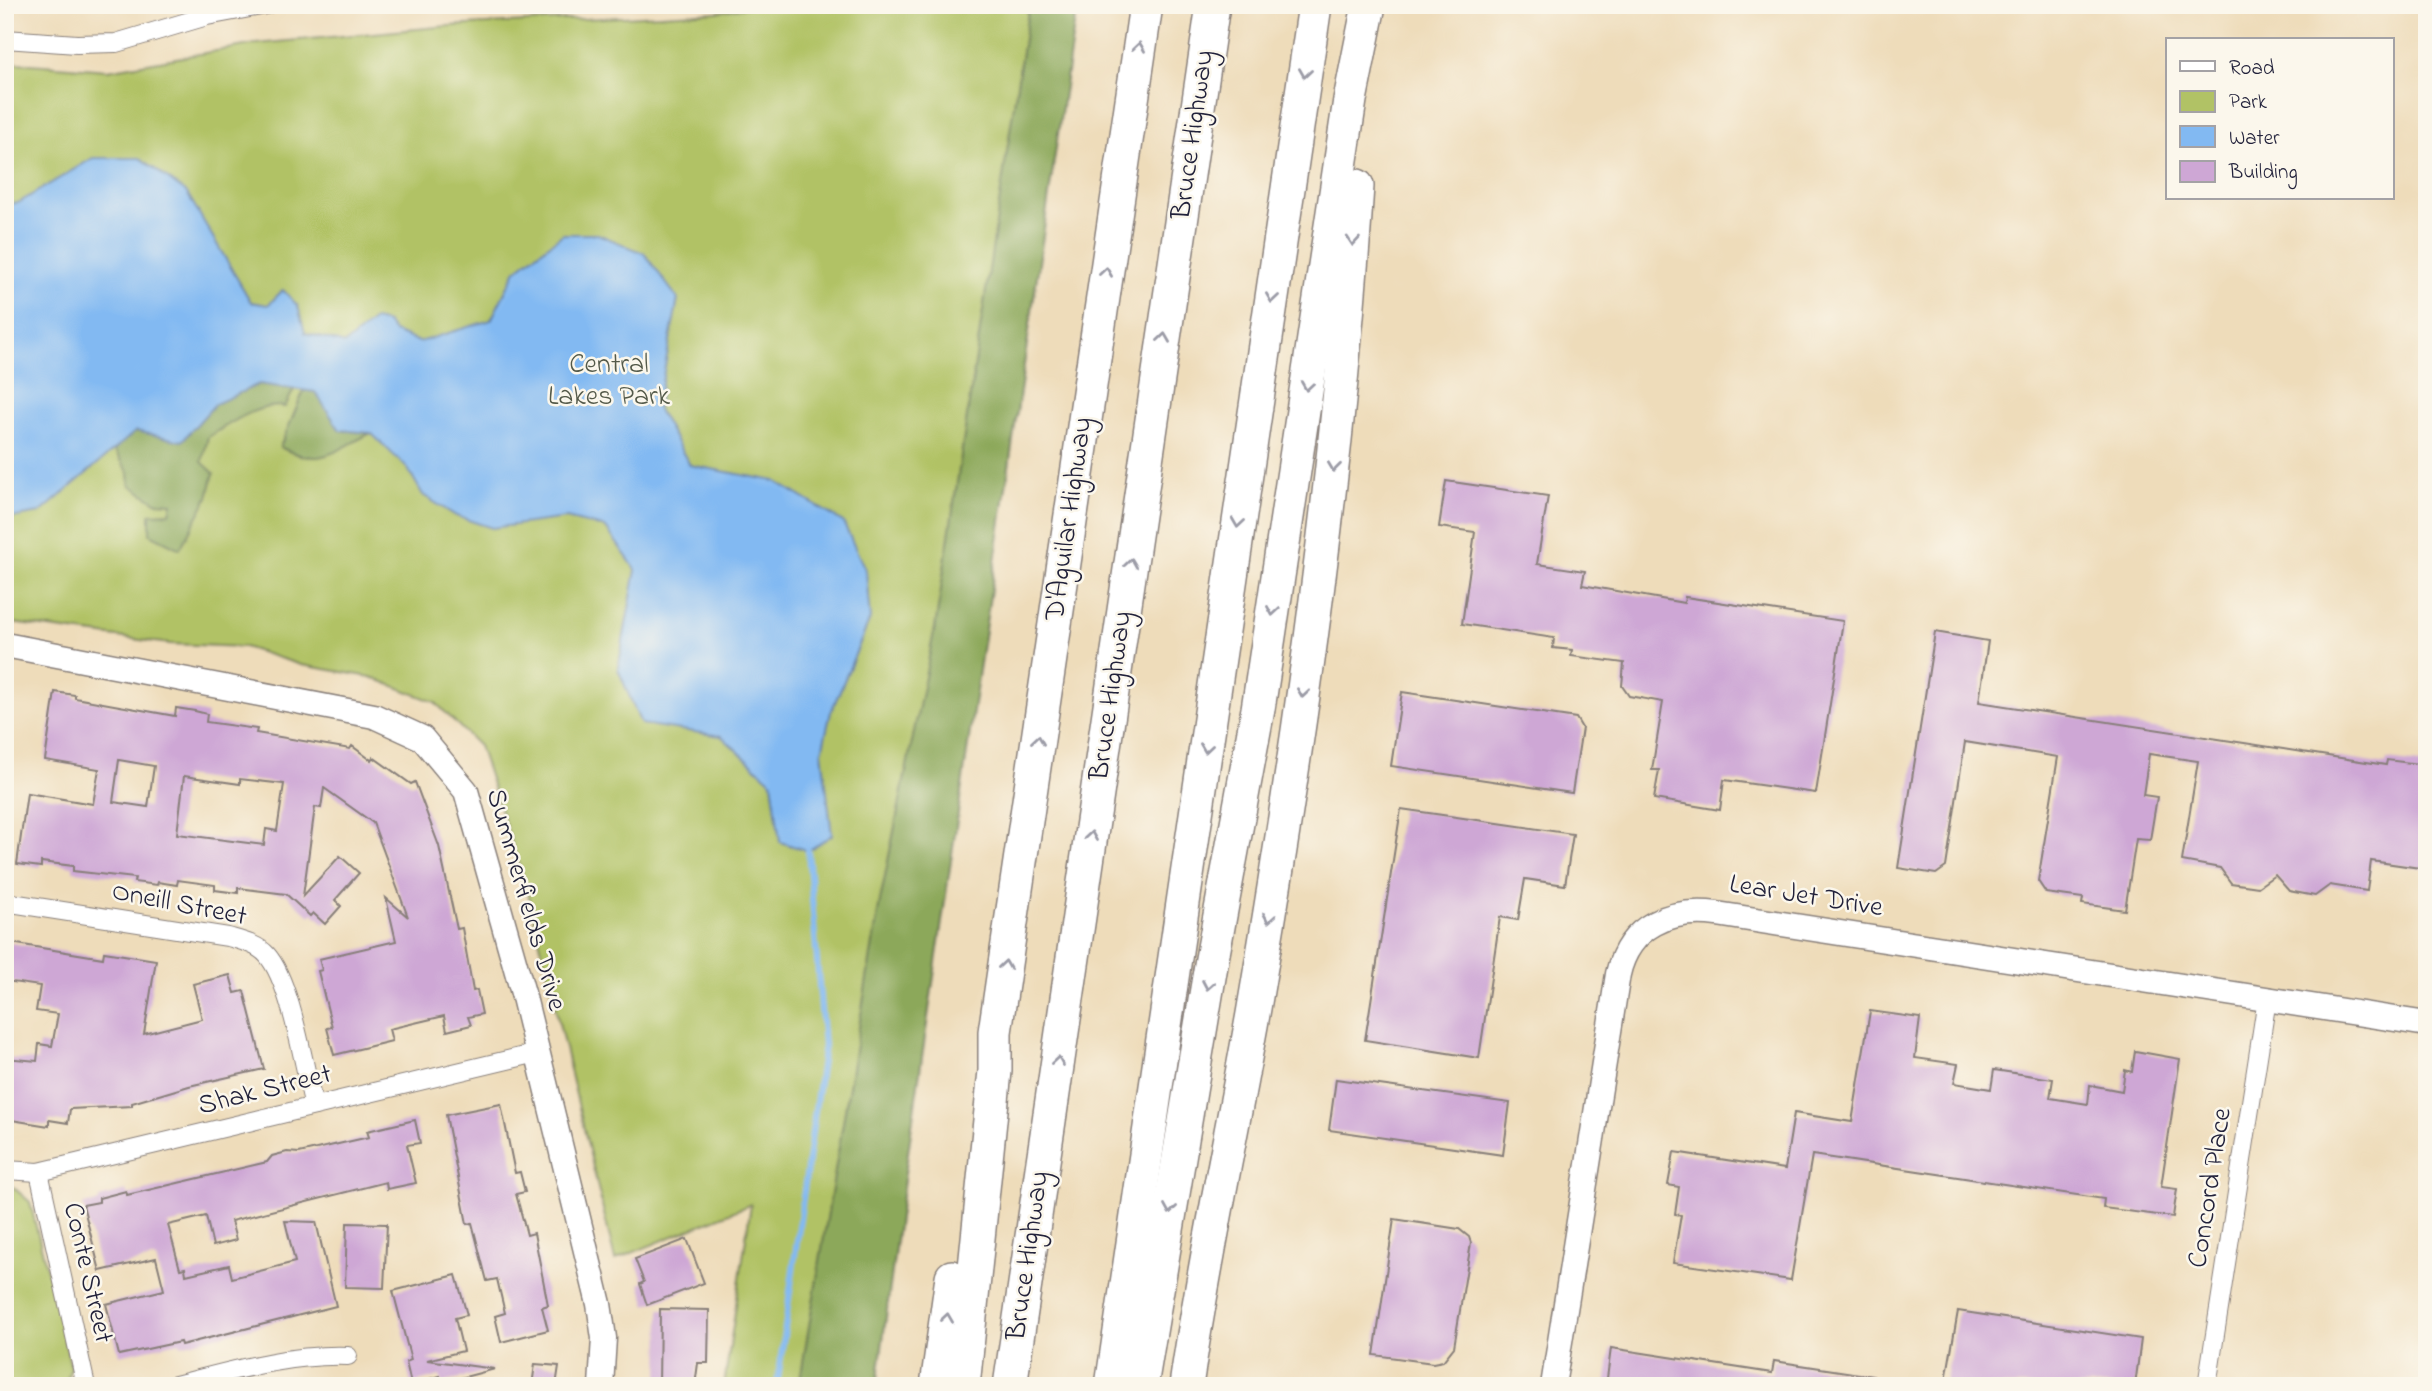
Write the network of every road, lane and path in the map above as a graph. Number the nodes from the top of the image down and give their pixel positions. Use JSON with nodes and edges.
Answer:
{"nodes":[{"id":1,"x":267,"y":5,"type":"edge"},
{"id":2,"x":1146,"y":5,"type":"edge"},
{"id":3,"x":1213,"y":5,"type":"edge"},
{"id":4,"x":1315,"y":5,"type":"edge"},
{"id":5,"x":1368,"y":5,"type":"edge"},
{"id":6,"x":5,"y":39,"type":"edge"},
{"id":7,"x":1350,"y":100,"type":"junction"},
{"id":8,"x":5,"y":645,"type":"edge"},
{"id":9,"x":5,"y":902,"type":"edge"},
{"id":10,"x":2267,"y":999,"type":"junction"},
{"id":11,"x":2427,"y":1024,"type":"edge"},
{"id":12,"x":995,"y":1032,"type":"junction"},
{"id":13,"x":537,"y":1053,"type":"junction"},
{"id":14,"x":314,"y":1106,"type":"junction"},
{"id":15,"x":5,"y":1170,"type":"edge"},
{"id":16,"x":39,"y":1172,"type":"junction"},
{"id":17,"x":348,"y":1356,"type":"dead end"},
{"id":18,"x":86,"y":1386,"type":"edge"},
{"id":19,"x":172,"y":1386,"type":"edge"},
{"id":20,"x":601,"y":1386,"type":"edge"},
{"id":21,"x":937,"y":1386,"type":"edge"},
{"id":22,"x":963,"y":1386,"type":"edge"},
{"id":23,"x":1010,"y":1386,"type":"edge"},
{"id":24,"x":1112,"y":1386,"type":"edge"},
{"id":25,"x":1141,"y":1386,"type":"edge"},
{"id":26,"x":1186,"y":1386,"type":"edge"},
{"id":27,"x":1553,"y":1386,"type":"edge"},
{"id":28,"x":2207,"y":1386,"type":"edge"}],
"edges":[{"from":1,"to":6,"type":"street"},
{"from":12,"to":2,"type":"highway","name":"D'Aguilar Highway","one_way":true},
{"from":23,"to":3,"type":"highway","name":"Bruce Highway","one_way":true},
{"from":4,"to":24,"type":"highway","one_way":true},
{"from":5,"to":7,"type":"highway"},
{"from":7,"to":25,"type":"highway","one_way":true},
{"from":7,"to":26,"type":"highway","one_way":true},
{"from":8,"to":13,"type":"street","name":"Summerfields Drive"},
{"from":9,"to":14,"type":"street","name":"Oneill Street"},
{"from":10,"to":11,"type":"street","name":"Lear Jet Drive"},
{"from":10,"to":27,"type":"street","name":"Lear Jet Drive"},
{"from":10,"to":28,"type":"street","name":"Concord Place"},
{"from":21,"to":12,"type":"highway","one_way":true},
{"from":12,"to":22,"type":"highway"},
{"from":13,"to":14,"type":"street","name":"Shak Street"},
{"from":13,"to":20,"type":"street","name":"Summerfields Drive"},
{"from":14,"to":16,"type":"street","name":"Shak Street"},
{"from":15,"to":16,"type":"street","name":"Shak Street"},
{"from":16,"to":18,"type":"street","name":"Conte Street"},
{"from":17,"to":19,"type":"street"}]}
